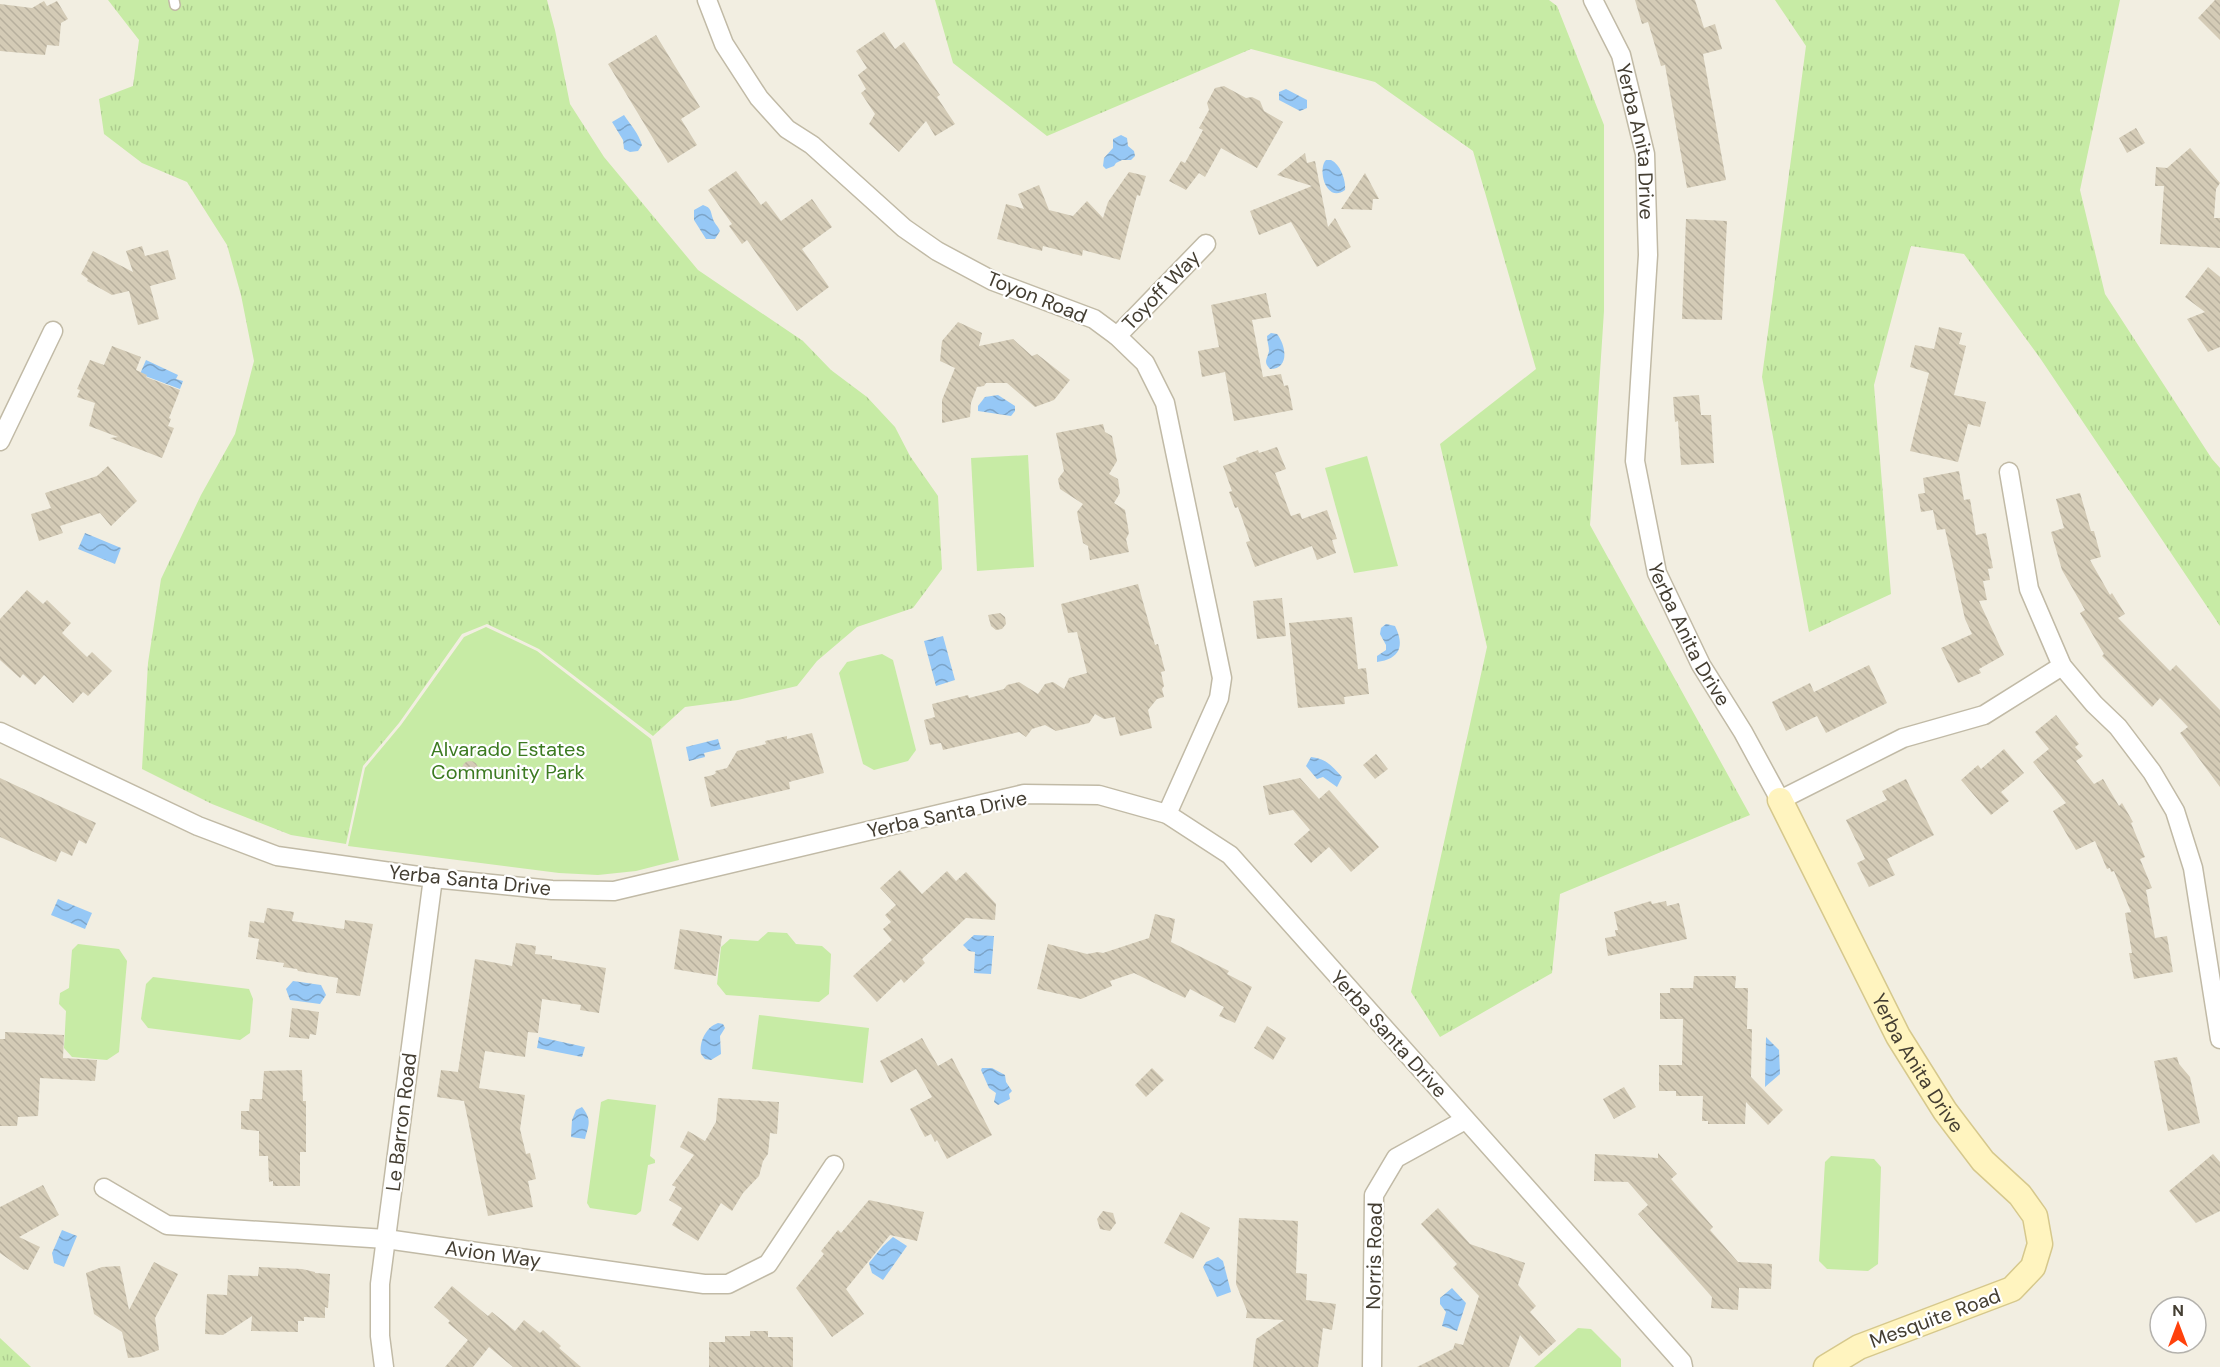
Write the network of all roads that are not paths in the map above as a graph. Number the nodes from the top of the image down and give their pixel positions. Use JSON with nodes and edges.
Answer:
{"nodes":[{"id":1,"x":707,"y":0,"type":"edge"},
{"id":2,"x":1593,"y":0,"type":"edge"},
{"id":3,"x":1206,"y":244,"type":"dead end"},
{"id":4,"x":53,"y":331,"type":"dead end"},
{"id":5,"x":1116,"y":336,"type":"junction"},
{"id":6,"x":0,"y":441,"type":"edge"},
{"id":7,"x":2009,"y":472,"type":"dead end"},
{"id":8,"x":2062,"y":666,"type":"junction"},
{"id":9,"x":0,"y":732,"type":"edge"},
{"id":10,"x":1780,"y":800,"type":"junction"},
{"id":11,"x":1167,"y":814,"type":"junction"},
{"id":12,"x":433,"y":878,"type":"junction"},
{"id":13,"x":2220,"y":1039,"type":"edge"},
{"id":14,"x":1465,"y":1120,"type":"junction"},
{"id":15,"x":834,"y":1165,"type":"dead end"},
{"id":16,"x":104,"y":1188,"type":"dead end"},
{"id":17,"x":2020,"y":1194,"type":"joint"},
{"id":18,"x":386,"y":1239,"type":"junction"},
{"id":19,"x":384,"y":1367,"type":"edge"},
{"id":20,"x":1372,"y":1367,"type":"edge"},
{"id":21,"x":1683,"y":1367,"type":"edge"},
{"id":22,"x":1826,"y":1367,"type":"edge"}],
"edges":[{"from":1,"to":5,"type":"street","name":"Toyon Road"},
{"from":2,"to":10,"type":"street","name":"Yerba Anita Drive"},
{"from":3,"to":5,"type":"street","name":"Toyoff Way"},
{"from":4,"to":6,"type":"street"},
{"from":5,"to":11,"type":"street","name":"Toyon Road"},
{"from":7,"to":8,"type":"street"},
{"from":8,"to":10,"type":"street"},
{"from":8,"to":13,"type":"street"},
{"from":9,"to":12,"type":"street","name":"Yerba Santa Drive"},
{"from":10,"to":17,"type":"street","name":"Yerba Anita Drive"},
{"from":11,"to":12,"type":"street","name":"Yerba Santa Drive"},
{"from":11,"to":14,"type":"street","name":"Yerba Santa Drive"},
{"from":12,"to":18,"type":"street","name":"Le Barron Road"},
{"from":14,"to":20,"type":"street","name":"Norris Road"},
{"from":14,"to":21,"type":"street","name":"Yerba Santa Drive"},
{"from":15,"to":18,"type":"street","name":"Avion Way"},
{"from":16,"to":18,"type":"street","name":"Avion Way"},
{"from":17,"to":22,"type":"street","name":"Mesquite Road"},
{"from":18,"to":19,"type":"street","name":"Le Barron Road"}]}
